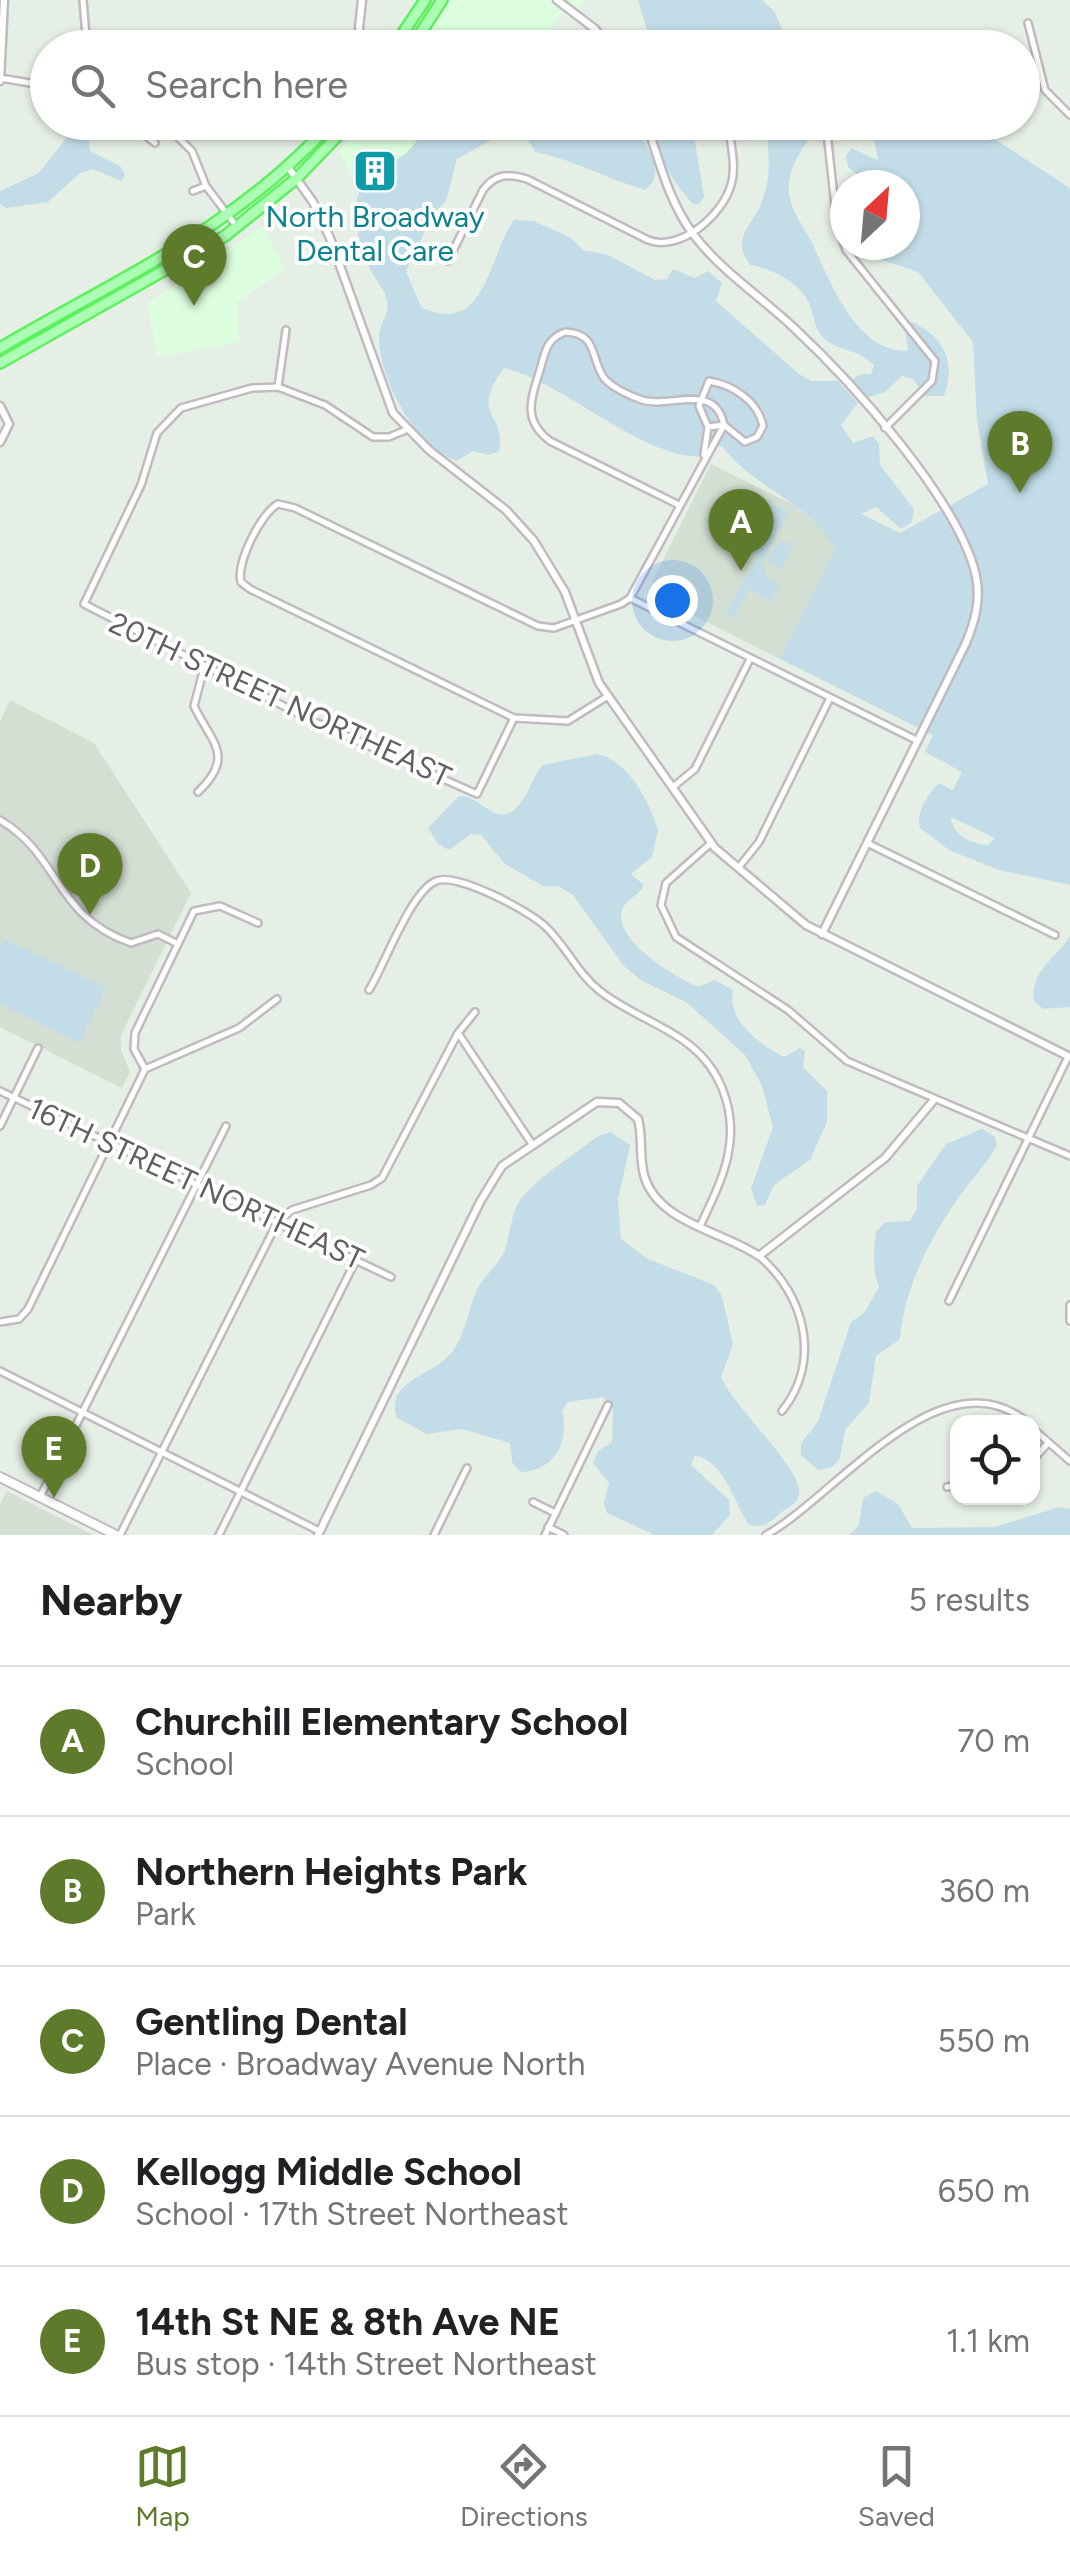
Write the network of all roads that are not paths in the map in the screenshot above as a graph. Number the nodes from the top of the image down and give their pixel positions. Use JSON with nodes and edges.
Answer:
{"nodes":[{"id":1,"x":4,"y":0,"type":"edge"},
{"id":2,"x":83,"y":0,"type":"edge"},
{"id":3,"x":362,"y":0,"type":"edge"},
{"id":4,"x":425,"y":0,"type":"edge"},
{"id":5,"x":442,"y":0,"type":"edge"},
{"id":6,"x":556,"y":0,"type":"edge"},
{"id":7,"x":1028,"y":22,"type":"dead end"},
{"id":8,"x":86,"y":30,"type":"edge"},
{"id":9,"x":360,"y":30,"type":"edge"},
{"id":10,"x":405,"y":30,"type":"edge"},
{"id":11,"x":423,"y":30,"type":"edge"},
{"id":12,"x":594,"y":30,"type":"edge"},
{"id":13,"x":1030,"y":30,"type":"edge"},
{"id":14,"x":1040,"y":70,"type":"edge"},
{"id":15,"x":0,"y":80,"type":"edge"},
{"id":16,"x":30,"y":84,"type":"edge"},
{"id":17,"x":1070,"y":114,"type":"edge"},
{"id":18,"x":152,"y":140,"type":"edge"},
{"id":19,"x":180,"y":140,"type":"edge"},
{"id":20,"x":314,"y":140,"type":"edge"},
{"id":21,"x":335,"y":140,"type":"edge"},
{"id":22,"x":652,"y":140,"type":"edge"},
{"id":23,"x":729,"y":140,"type":"edge"},
{"id":24,"x":828,"y":140,"type":"edge"},
{"id":25,"x":155,"y":142,"type":"dead end"},
{"id":26,"x":288,"y":167,"type":"junction"},
{"id":27,"x":298,"y":178,"type":"junction"},
{"id":28,"x":206,"y":186,"type":"junction"},
{"id":29,"x":193,"y":191,"type":"dead end"},
{"id":30,"x":229,"y":216,"type":"junction"},
{"id":31,"x":237,"y":227,"type":"junction"},
{"id":32,"x":691,"y":232,"type":"junction"},
{"id":33,"x":448,"y":260,"type":"dead end"},
{"id":34,"x":286,"y":330,"type":"dead end"},
{"id":35,"x":0,"y":348,"type":"edge"},
{"id":36,"x":0,"y":363,"type":"edge"},
{"id":37,"x":278,"y":388,"type":"junction"},
{"id":38,"x":701,"y":399,"type":"junction"},
{"id":39,"x":0,"y":406,"type":"edge"},
{"id":40,"x":724,"y":425,"type":"junction"},
{"id":41,"x":708,"y":428,"type":"junction"},
{"id":42,"x":885,"y":428,"type":"junction"},
{"id":43,"x":406,"y":430,"type":"junction"},
{"id":44,"x":0,"y":442,"type":"edge"},
{"id":45,"x":704,"y":455,"type":"junction"},
{"id":46,"x":679,"y":504,"type":"junction"},
{"id":47,"x":630,"y":598,"type":"junction"},
{"id":48,"x":575,"y":622,"type":"junction"},
{"id":49,"x":751,"y":658,"type":"junction"},
{"id":50,"x":204,"y":668,"type":"junction"},
{"id":51,"x":608,"y":696,"type":"junction"},
{"id":52,"x":830,"y":698,"type":"junction"},
{"id":53,"x":514,"y":718,"type":"junction"},
{"id":54,"x":918,"y":741,"type":"junction"},
{"id":55,"x":673,"y":787,"type":"junction"},
{"id":56,"x":198,"y":792,"type":"dead end"},
{"id":57,"x":0,"y":820,"type":"edge"},
{"id":58,"x":711,"y":843,"type":"junction"},
{"id":59,"x":867,"y":843,"type":"junction"},
{"id":60,"x":736,"y":869,"type":"junction"},
{"id":61,"x":258,"y":923,"type":"dead end"},
{"id":62,"x":822,"y":934,"type":"junction"},
{"id":63,"x":1055,"y":935,"type":"dead end"},
{"id":64,"x":178,"y":944,"type":"junction"},
{"id":65,"x":369,"y":990,"type":"dead end"},
{"id":66,"x":277,"y":999,"type":"dead end"},
{"id":67,"x":475,"y":1012,"type":"dead end"},
{"id":68,"x":458,"y":1033,"type":"junction"},
{"id":69,"x":38,"y":1048,"type":"dead end"},
{"id":70,"x":1070,"y":1056,"type":"edge"},
{"id":71,"x":146,"y":1069,"type":"junction"},
{"id":72,"x":0,"y":1091,"type":"edge"},
{"id":73,"x":14,"y":1097,"type":"junction"},
{"id":74,"x":933,"y":1101,"type":"junction"},
{"id":75,"x":0,"y":1126,"type":"edge"},
{"id":76,"x":226,"y":1126,"type":"dead end"},
{"id":77,"x":1028,"y":1136,"type":"junction"},
{"id":78,"x":108,"y":1144,"type":"junction"},
{"id":79,"x":532,"y":1144,"type":"junction"},
{"id":80,"x":1070,"y":1156,"type":"edge"},
{"id":81,"x":197,"y":1184,"type":"junction"},
{"id":82,"x":278,"y":1220,"type":"junction"},
{"id":83,"x":700,"y":1226,"type":"junction"},
{"id":84,"x":759,"y":1256,"type":"junction"},
{"id":85,"x":356,"y":1260,"type":"junction"},
{"id":86,"x":391,"y":1277,"type":"dead end"},
{"id":87,"x":949,"y":1302,"type":"dead end"},
{"id":88,"x":1070,"y":1305,"type":"edge"},
{"id":89,"x":1070,"y":1321,"type":"edge"},
{"id":90,"x":0,"y":1322,"type":"edge"},
{"id":91,"x":0,"y":1371,"type":"edge"},
{"id":92,"x":608,"y":1404,"type":"dead end"},
{"id":93,"x":782,"y":1410,"type":"dead end"},
{"id":94,"x":83,"y":1413,"type":"junction"},
{"id":95,"x":1017,"y":1415,"type":"edge"},
{"id":96,"x":1040,"y":1436,"type":"edge"},
{"id":97,"x":1048,"y":1443,"type":"junction"},
{"id":98,"x":162,"y":1452,"type":"junction"},
{"id":99,"x":1040,"y":1452,"type":"edge"},
{"id":100,"x":1070,"y":1461,"type":"edge"},
{"id":101,"x":467,"y":1468,"type":"dead end"},
{"id":102,"x":1,"y":1480,"type":"edge"},
{"id":103,"x":950,"y":1486,"type":"edge"},
{"id":104,"x":947,"y":1487,"type":"dead end"},
{"id":105,"x":240,"y":1492,"type":"junction"},
{"id":106,"x":40,"y":1497,"type":"junction"},
{"id":107,"x":532,"y":1502,"type":"dead end"},
{"id":108,"x":555,"y":1513,"type":"junction"},
{"id":109,"x":548,"y":1527,"type":"junction"},
{"id":110,"x":318,"y":1533,"type":"edge"},
{"id":111,"x":118,"y":1535,"type":"edge"},
{"id":112,"x":219,"y":1535,"type":"edge"},
{"id":113,"x":434,"y":1535,"type":"edge"},
{"id":114,"x":544,"y":1535,"type":"edge"},
{"id":115,"x":564,"y":1535,"type":"edge"},
{"id":116,"x":766,"y":1535,"type":"edge"}],
"edges":[{"from":1,"to":15,"type":"street"},
{"from":2,"to":8,"type":"street"},
{"from":3,"to":9,"type":"street"},
{"from":4,"to":10,"type":"main road"},
{"from":5,"to":11,"type":"main road"},
{"from":6,"to":12,"type":"street"},
{"from":7,"to":13,"type":"street"},
{"from":14,"to":17,"type":"street"},
{"from":15,"to":16,"type":"street"},
{"from":18,"to":25,"type":"street"},
{"from":19,"to":28,"type":"street"},
{"from":20,"to":26,"type":"main road"},
{"from":21,"to":27,"type":"main road"},
{"from":22,"to":32,"type":"street"},
{"from":23,"to":32,"type":"street"},
{"from":24,"to":42,"type":"street"},
{"from":26,"to":27,"type":"street"},
{"from":26,"to":30,"type":"main road"},
{"from":27,"to":31,"type":"main road"},
{"from":27,"to":43,"type":"street"},
{"from":28,"to":29,"type":"street"},
{"from":28,"to":30,"type":"street"},
{"from":30,"to":31,"type":"street"},
{"from":30,"to":35,"type":"main road"},
{"from":31,"to":36,"type":"main road"},
{"from":32,"to":33,"type":"street"},
{"from":32,"to":42,"type":"street"},
{"from":34,"to":37,"type":"street"},
{"from":37,"to":43,"type":"street"},
{"from":37,"to":50,"type":"street","name":"20TH STREET NORTHEAST"},
{"from":38,"to":40,"type":"street"},
{"from":38,"to":40,"type":"street"},
{"from":38,"to":41,"type":"street"},
{"from":38,"to":46,"type":"street"},
{"from":39,"to":44,"type":"street"},
{"from":40,"to":41,"type":"street"},
{"from":40,"to":45,"type":"street"},
{"from":41,"to":45,"type":"street"},
{"from":42,"to":54,"type":"street"},
{"from":43,"to":48,"type":"street"},
{"from":45,"to":46,"type":"street"},
{"from":46,"to":47,"type":"street"},
{"from":47,"to":48,"type":"street"},
{"from":47,"to":49,"type":"street"},
{"from":48,"to":51,"type":"street"},
{"from":48,"to":53,"type":"street"},
{"from":49,"to":52,"type":"street"},
{"from":49,"to":55,"type":"street"},
{"from":50,"to":53,"type":"street","name":"20TH STREET NORTHEAST"},
{"from":50,"to":56,"type":"street"},
{"from":51,"to":53,"type":"street"},
{"from":51,"to":55,"type":"street"},
{"from":52,"to":54,"type":"street"},
{"from":52,"to":60,"type":"street"},
{"from":54,"to":59,"type":"street"},
{"from":55,"to":58,"type":"street"},
{"from":57,"to":64,"type":"street"},
{"from":58,"to":60,"type":"street"},
{"from":58,"to":74,"type":"street"},
{"from":59,"to":62,"type":"street"},
{"from":59,"to":63,"type":"street"},
{"from":60,"to":62,"type":"street"},
{"from":61,"to":64,"type":"street"},
{"from":62,"to":70,"type":"street"},
{"from":64,"to":71,"type":"street"},
{"from":65,"to":83,"type":"street"},
{"from":66,"to":71,"type":"street"},
{"from":67,"to":68,"type":"street"},
{"from":68,"to":79,"type":"street"},
{"from":68,"to":82,"type":"street"},
{"from":69,"to":73,"type":"street"},
{"from":70,"to":77,"type":"street"},
{"from":71,"to":78,"type":"street"},
{"from":72,"to":73,"type":"street","name":"16TH STREET NORTHEAST"},
{"from":73,"to":75,"type":"street"},
{"from":73,"to":78,"type":"street","name":"16TH STREET NORTHEAST"},
{"from":74,"to":77,"type":"street"},
{"from":74,"to":84,"type":"street"},
{"from":76,"to":81,"type":"street"},
{"from":77,"to":80,"type":"street"},
{"from":77,"to":87,"type":"street"},
{"from":78,"to":81,"type":"street","name":"16TH STREET NORTHEAST"},
{"from":78,"to":90,"type":"street"},
{"from":79,"to":83,"type":"street"},
{"from":79,"to":110,"type":"street"},
{"from":81,"to":82,"type":"street","name":"16TH STREET NORTHEAST"},
{"from":81,"to":94,"type":"street"},
{"from":82,"to":85,"type":"street","name":"16TH STREET NORTHEAST"},
{"from":82,"to":98,"type":"street"},
{"from":83,"to":84,"type":"street"},
{"from":84,"to":93,"type":"street"},
{"from":85,"to":86,"type":"street","name":"16TH STREET NORTHEAST"},
{"from":85,"to":105,"type":"street"},
{"from":88,"to":89,"type":"street"},
{"from":91,"to":94,"type":"street"},
{"from":92,"to":108,"type":"street"},
{"from":94,"to":98,"type":"street"},
{"from":94,"to":106,"type":"street"},
{"from":95,"to":116,"type":"street"},
{"from":96,"to":97,"type":"street"},
{"from":97,"to":99,"type":"street"},
{"from":97,"to":100,"type":"street"},
{"from":98,"to":105,"type":"street"},
{"from":98,"to":111,"type":"street"},
{"from":101,"to":113,"type":"street"},
{"from":102,"to":106,"type":"main road"},
{"from":103,"to":104,"type":"street"},
{"from":105,"to":110,"type":"street"},
{"from":105,"to":112,"type":"street"},
{"from":106,"to":111,"type":"main road"},
{"from":107,"to":108,"type":"street"},
{"from":108,"to":109,"type":"street"},
{"from":109,"to":114,"type":"street"},
{"from":109,"to":115,"type":"street"}]}
